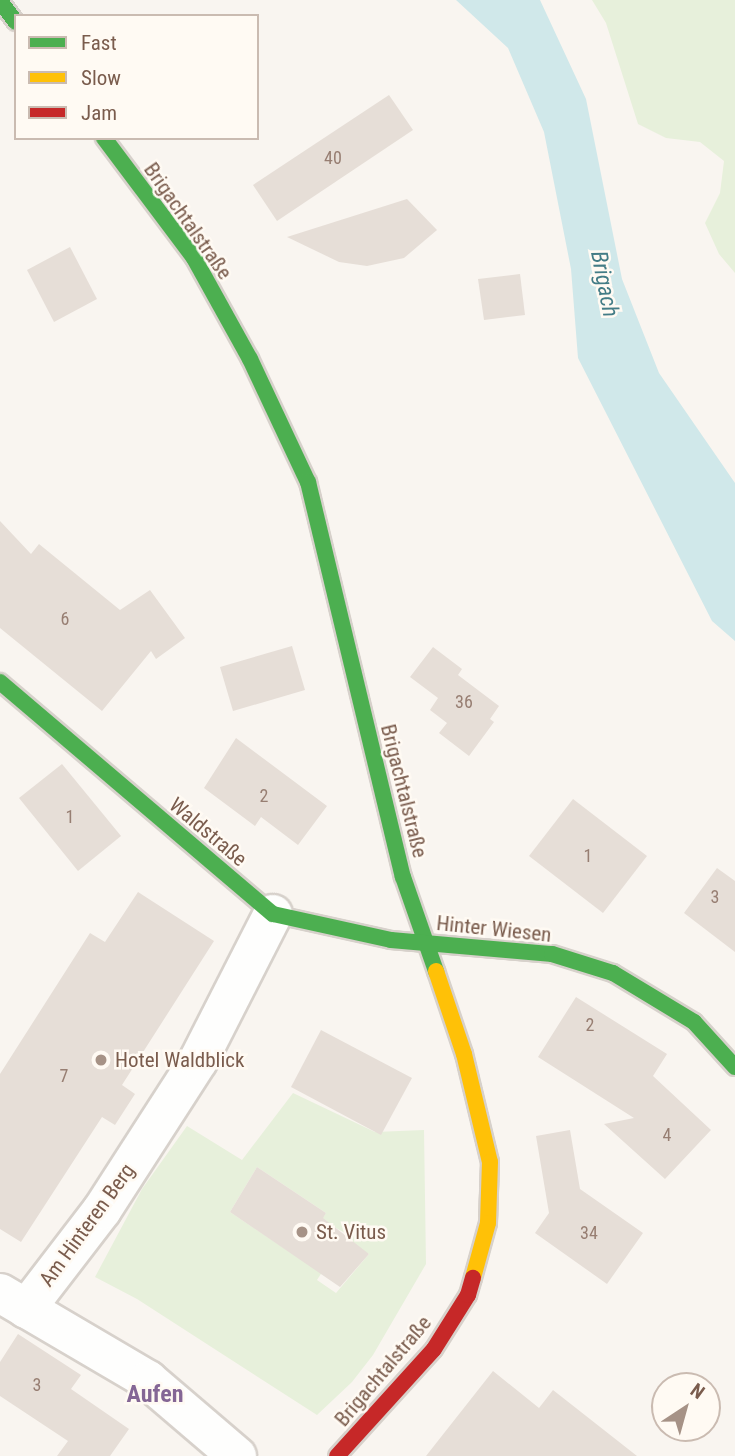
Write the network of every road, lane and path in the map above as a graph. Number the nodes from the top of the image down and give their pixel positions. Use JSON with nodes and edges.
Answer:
{"nodes":[{"id":1,"x":0,"y":1,"type":"edge"},
{"id":2,"x":14,"y":19,"type":"edge"},
{"id":3,"x":106,"y":140,"type":"edge"},
{"id":4,"x":0,"y":682,"type":"edge"},
{"id":5,"x":273,"y":914,"type":"junction"},
{"id":6,"x":423,"y":943,"type":"junction"},
{"id":7,"x":735,"y":1067,"type":"edge"},
{"id":8,"x":13,"y":1301,"type":"edge"},
{"id":9,"x":237,"y":1456,"type":"edge"},
{"id":10,"x":337,"y":1456,"type":"edge"}],
"edges":[{"from":1,"to":2,"type":"street"},
{"from":3,"to":6,"type":"street","name":"Brigachtalstraße"},
{"from":4,"to":5,"type":"street","name":"Waldstraße"},
{"from":5,"to":6,"type":"street","name":"Waldstraße"},
{"from":5,"to":8,"type":"street","name":"Am Hinteren Berg"},
{"from":6,"to":7,"type":"street","name":"Hinter Wiesen"},
{"from":6,"to":10,"type":"street","name":"Brigachtalstraße"},
{"from":8,"to":9,"type":"street","name":"Am Hinteren Berg"}]}
